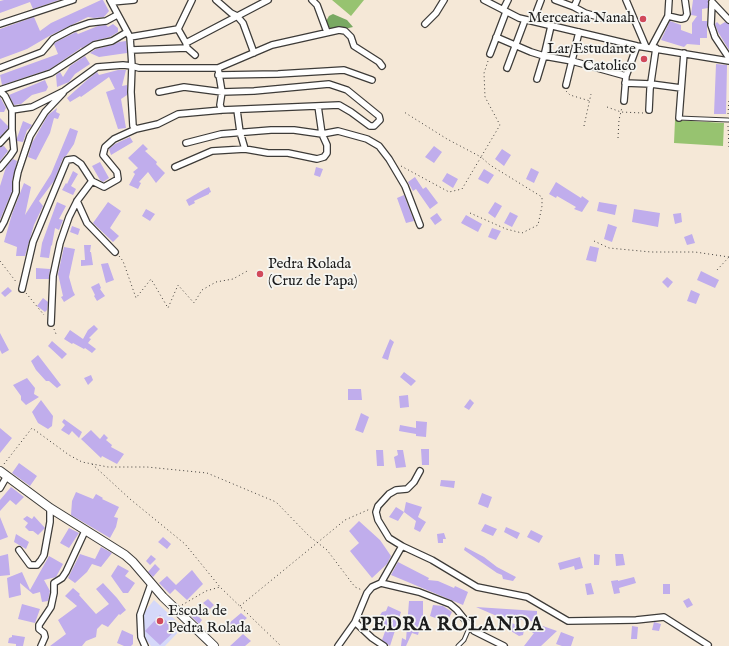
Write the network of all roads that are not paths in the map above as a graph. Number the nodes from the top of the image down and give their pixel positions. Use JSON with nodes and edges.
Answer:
{"nodes":[{"id":1,"x":73,"y":0,"type":"edge"},
{"id":2,"x":134,"y":0,"type":"edge"},
{"id":3,"x":192,"y":0,"type":"edge"},
{"id":4,"x":216,"y":0,"type":"edge"},
{"id":5,"x":268,"y":0,"type":"edge"},
{"id":6,"x":312,"y":0,"type":"edge"},
{"id":7,"x":444,"y":0,"type":"edge"},
{"id":8,"x":484,"y":0,"type":"edge"},
{"id":9,"x":508,"y":0,"type":"edge"},
{"id":10,"x":541,"y":0,"type":"edge"},
{"id":11,"x":555,"y":0,"type":"edge"},
{"id":12,"x":577,"y":0,"type":"edge"},
{"id":13,"x":626,"y":0,"type":"edge"},
{"id":14,"x":669,"y":0,"type":"edge"},
{"id":15,"x":685,"y":0,"type":"edge"},
{"id":16,"x":111,"y":1,"type":"edge"},
{"id":17,"x":712,"y":2,"type":"edge"},
{"id":18,"x":574,"y":7,"type":"junction"},
{"id":19,"x":505,"y":11,"type":"junction"},
{"id":20,"x":117,"y":15,"type":"junction"},
{"id":21,"x":237,"y":16,"type":"junction"},
{"id":22,"x":668,"y":16,"type":"junction"},
{"id":23,"x":602,"y":18,"type":"dead end"},
{"id":24,"x":525,"y":20,"type":"junction"},
{"id":25,"x":729,"y":20,"type":"edge"},
{"id":26,"x":533,"y":21,"type":"junction"},
{"id":27,"x":0,"y":24,"type":"edge"},
{"id":28,"x":425,"y":24,"type":"dead end"},
{"id":29,"x":551,"y":26,"type":"junction"},
{"id":30,"x":178,"y":29,"type":"junction"},
{"id":31,"x":327,"y":32,"type":"junction"},
{"id":32,"x":579,"y":32,"type":"junction"},
{"id":33,"x":128,"y":35,"type":"junction"},
{"id":34,"x":496,"y":37,"type":"junction"},
{"id":35,"x":187,"y":45,"type":"junction"},
{"id":36,"x":515,"y":46,"type":"junction"},
{"id":37,"x":637,"y":46,"type":"junction"},
{"id":38,"x":651,"y":48,"type":"junction"},
{"id":39,"x":131,"y":50,"type":"junction"},
{"id":40,"x":254,"y":53,"type":"junction"},
{"id":41,"x":684,"y":53,"type":"junction"},
{"id":42,"x":490,"y":54,"type":"road end"},
{"id":43,"x":196,"y":55,"type":"dead end"},
{"id":44,"x":544,"y":56,"type":"junction"},
{"id":45,"x":729,"y":60,"type":"edge"},
{"id":46,"x":572,"y":61,"type":"junction"},
{"id":47,"x":132,"y":66,"type":"junction"},
{"id":48,"x":382,"y":66,"type":"dead end"},
{"id":49,"x":0,"y":68,"type":"edge"},
{"id":50,"x":218,"y":68,"type":"junction"},
{"id":51,"x":506,"y":68,"type":"dead end"},
{"id":52,"x":218,"y":75,"type":"junction"},
{"id":53,"x":626,"y":76,"type":"junction"},
{"id":54,"x":537,"y":78,"type":"dead end"},
{"id":55,"x":372,"y":80,"type":"dead end"},
{"id":56,"x":625,"y":83,"type":"junction"},
{"id":57,"x":651,"y":84,"type":"junction"},
{"id":58,"x":566,"y":85,"type":"road end"},
{"id":59,"x":681,"y":88,"type":"junction"},
{"id":60,"x":0,"y":90,"type":"edge"},
{"id":61,"x":64,"y":91,"type":"junction"},
{"id":62,"x":159,"y":92,"type":"dead end"},
{"id":63,"x":222,"y":92,"type":"junction"},
{"id":64,"x":624,"y":101,"type":"road end"},
{"id":65,"x":318,"y":106,"type":"junction"},
{"id":66,"x":12,"y":110,"type":"junction"},
{"id":67,"x":222,"y":110,"type":"junction"},
{"id":68,"x":237,"y":110,"type":"junction"},
{"id":69,"x":649,"y":110,"type":"road end"},
{"id":70,"x":679,"y":118,"type":"joint"},
{"id":71,"x":728,"y":120,"type":"edge"},
{"id":72,"x":136,"y":129,"type":"junction"},
{"id":73,"x":12,"y":130,"type":"junction"},
{"id":74,"x":240,"y":132,"type":"junction"},
{"id":75,"x":322,"y":134,"type":"junction"},
{"id":76,"x":0,"y":143,"type":"edge"},
{"id":77,"x":186,"y":143,"type":"dead end"},
{"id":78,"x":244,"y":149,"type":"junction"},
{"id":79,"x":175,"y":167,"type":"dead end"},
{"id":80,"x":0,"y":168,"type":"edge"},
{"id":81,"x":92,"y":181,"type":"junction"},
{"id":82,"x":77,"y":201,"type":"junction"},
{"id":83,"x":420,"y":225,"type":"dead end"},
{"id":84,"x":0,"y":229,"type":"edge"},
{"id":85,"x":115,"y":252,"type":"road end"},
{"id":86,"x":22,"y":289,"type":"road end"},
{"id":87,"x":51,"y":323,"type":"road end"},
{"id":88,"x":420,"y":471,"type":"dead end"},
{"id":89,"x":4,"y":474,"type":"edge"},
{"id":90,"x":0,"y":488,"type":"edge"},
{"id":91,"x":50,"y":508,"type":"junction"},
{"id":92,"x":85,"y":531,"type":"junction"},
{"id":93,"x":402,"y":546,"type":"junction"},
{"id":94,"x":19,"y":550,"type":"dead end"},
{"id":95,"x":381,"y":583,"type":"junction"},
{"id":96,"x":151,"y":584,"type":"junction"},
{"id":97,"x":355,"y":622,"type":"junction"},
{"id":98,"x":470,"y":626,"type":"junction"},
{"id":99,"x":381,"y":645,"type":"edge"},
{"id":100,"x":708,"y":645,"type":"edge"},
{"id":101,"x":42,"y":646,"type":"edge"},
{"id":102,"x":145,"y":646,"type":"edge"},
{"id":103,"x":214,"y":646,"type":"edge"},
{"id":104,"x":338,"y":646,"type":"edge"},
{"id":105,"x":458,"y":646,"type":"edge"},
{"id":106,"x":504,"y":646,"type":"edge"}],
"edges":[{"from":1,"to":27,"type":"street"},
{"from":2,"to":16,"type":"street"},
{"from":3,"to":30,"type":"street"},
{"from":4,"to":21,"type":"street"},
{"from":5,"to":21,"type":"street"},
{"from":6,"to":31,"type":"street"},
{"from":7,"to":28,"type":"street"},
{"from":8,"to":19,"type":"street"},
{"from":9,"to":19,"type":"street"},
{"from":10,"to":26,"type":"street"},
{"from":11,"to":18,"type":"street"},
{"from":12,"to":18,"type":"street"},
{"from":13,"to":38,"type":"street"},
{"from":14,"to":22,"type":"street"},
{"from":15,"to":22,"type":"street"},
{"from":16,"to":20,"type":"street"},
{"from":17,"to":25,"type":"street"},
{"from":17,"to":45,"type":"street"},
{"from":18,"to":23,"type":"street"},
{"from":19,"to":24,"type":"street"},
{"from":19,"to":34,"type":"street"},
{"from":20,"to":33,"type":"street"},
{"from":20,"to":49,"type":"street"},
{"from":21,"to":35,"type":"street"},
{"from":21,"to":40,"type":"street"},
{"from":22,"to":38,"type":"street"},
{"from":24,"to":26,"type":"street"},
{"from":24,"to":36,"type":"street"},
{"from":26,"to":29,"type":"street"},
{"from":29,"to":32,"type":"street"},
{"from":29,"to":44,"type":"street"},
{"from":30,"to":33,"type":"street"},
{"from":30,"to":35,"type":"street"},
{"from":31,"to":40,"type":"street"},
{"from":31,"to":48,"type":"street"},
{"from":32,"to":37,"type":"street"},
{"from":32,"to":46,"type":"street"},
{"from":33,"to":39,"type":"street"},
{"from":33,"to":60,"type":"street"},
{"from":34,"to":36,"type":"street"},
{"from":34,"to":42,"type":"street"},
{"from":35,"to":39,"type":"street"},
{"from":35,"to":43,"type":"street"},
{"from":36,"to":44,"type":"street"},
{"from":36,"to":51,"type":"street"},
{"from":37,"to":38,"type":"street"},
{"from":37,"to":53,"type":"street"},
{"from":38,"to":41,"type":"street"},
{"from":38,"to":57,"type":"street"},
{"from":39,"to":47,"type":"street"},
{"from":40,"to":50,"type":"street"},
{"from":41,"to":45,"type":"street"},
{"from":41,"to":59,"type":"street"},
{"from":44,"to":46,"type":"street"},
{"from":44,"to":54,"type":"street"},
{"from":46,"to":53,"type":"street"},
{"from":46,"to":58,"type":"street"},
{"from":47,"to":50,"type":"street"},
{"from":47,"to":61,"type":"street"},
{"from":47,"to":72,"type":"street"},
{"from":50,"to":52,"type":"street"},
{"from":52,"to":55,"type":"street"},
{"from":52,"to":63,"type":"street"},
{"from":53,"to":56,"type":"street"},
{"from":56,"to":57,"type":"street"},
{"from":56,"to":64,"type":"street"},
{"from":57,"to":59,"type":"street"},
{"from":57,"to":69,"type":"street"},
{"from":59,"to":70,"type":"street"},
{"from":60,"to":66,"type":"street"},
{"from":61,"to":66,"type":"street"},
{"from":61,"to":84,"type":"street"},
{"from":62,"to":63,"type":"street"},
{"from":63,"to":65,"type":"street"},
{"from":63,"to":67,"type":"street"},
{"from":65,"to":68,"type":"street"},
{"from":65,"to":75,"type":"street"},
{"from":66,"to":73,"type":"street"},
{"from":67,"to":68,"type":"street"},
{"from":67,"to":72,"type":"street"},
{"from":68,"to":74,"type":"street"},
{"from":70,"to":71,"type":"lane"},
{"from":72,"to":81,"type":"street"},
{"from":73,"to":76,"type":"street"},
{"from":73,"to":80,"type":"street"},
{"from":74,"to":75,"type":"street"},
{"from":74,"to":77,"type":"street"},
{"from":74,"to":78,"type":"street"},
{"from":75,"to":78,"type":"street"},
{"from":75,"to":83,"type":"street"},
{"from":78,"to":79,"type":"street"},
{"from":81,"to":82,"type":"street"},
{"from":81,"to":86,"type":"street"},
{"from":82,"to":85,"type":"street"},
{"from":82,"to":87,"type":"street"},
{"from":88,"to":93,"type":"street"},
{"from":89,"to":90,"type":"street"},
{"from":89,"to":91,"type":"main road"},
{"from":91,"to":92,"type":"main road"},
{"from":91,"to":94,"type":"street"},
{"from":92,"to":96,"type":"main road"},
{"from":92,"to":101,"type":"street"},
{"from":93,"to":95,"type":"street"},
{"from":93,"to":100,"type":"street"},
{"from":95,"to":97,"type":"street"},
{"from":95,"to":98,"type":"street"},
{"from":96,"to":102,"type":"street"},
{"from":96,"to":103,"type":"main road"},
{"from":97,"to":99,"type":"street"},
{"from":97,"to":104,"type":"street"},
{"from":98,"to":105,"type":"lane"},
{"from":98,"to":106,"type":"street"}]}
